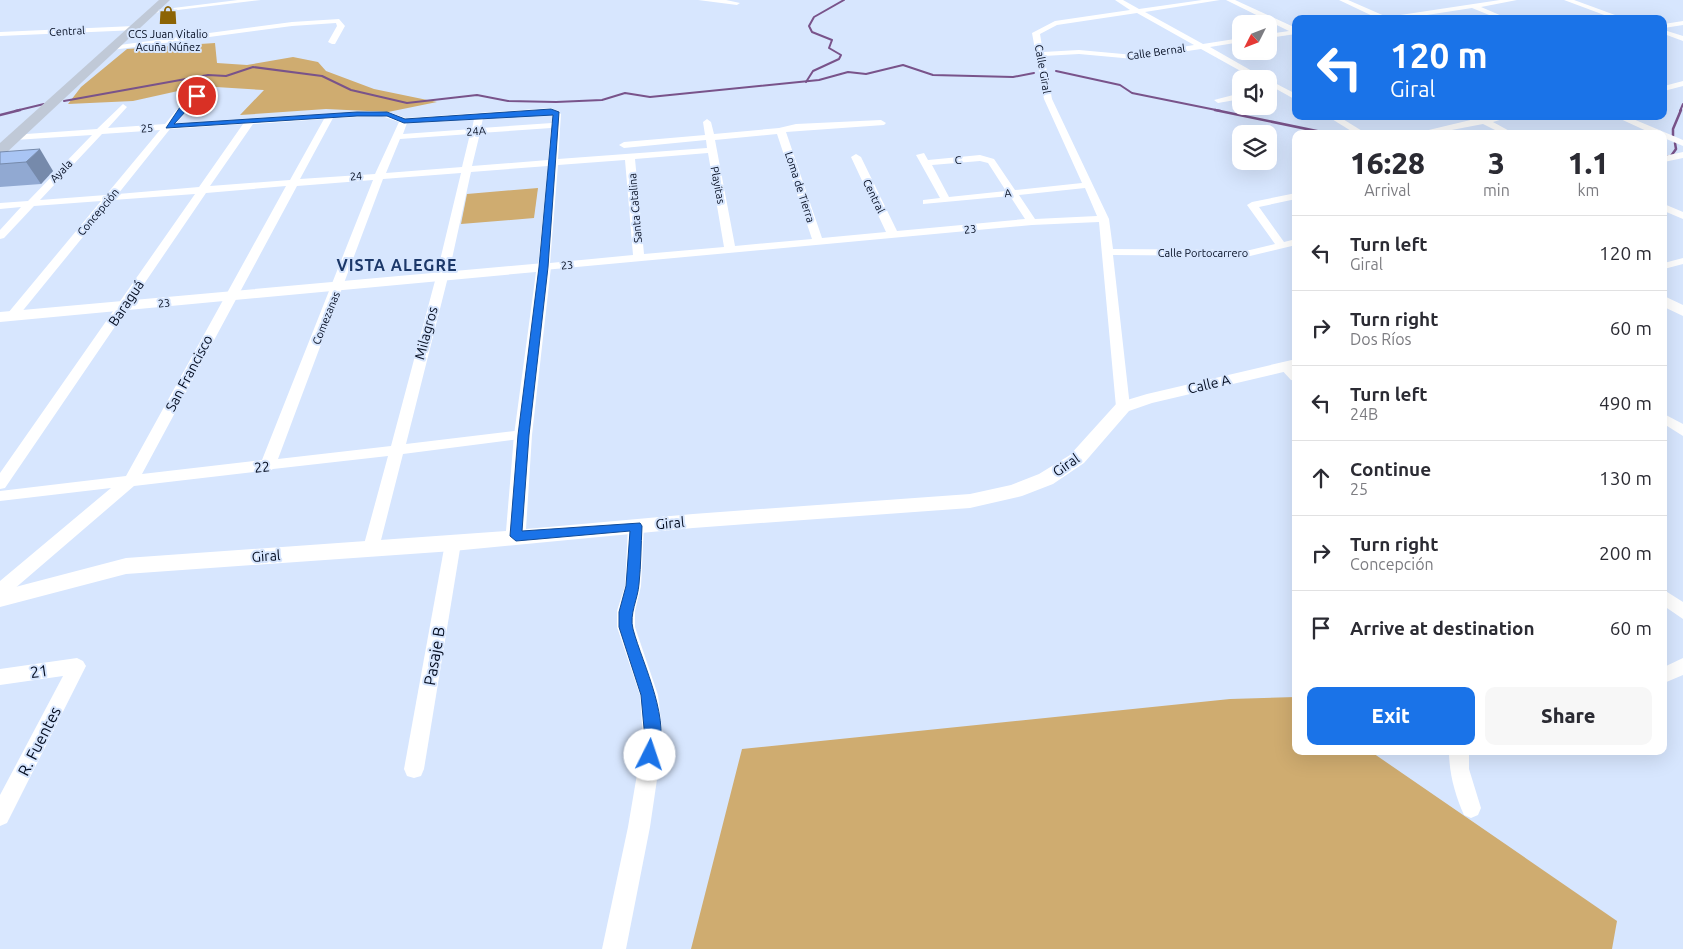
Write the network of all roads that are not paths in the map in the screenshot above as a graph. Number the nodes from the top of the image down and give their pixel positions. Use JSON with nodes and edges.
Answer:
{"nodes":[{"id":1,"x":165,"y":0,"type":"edge"},
{"id":2,"x":258,"y":0,"type":"edge"},
{"id":3,"x":700,"y":0,"type":"edge"},
{"id":4,"x":1118,"y":0,"type":"edge"},
{"id":5,"x":1217,"y":0,"type":"edge"},
{"id":6,"x":1229,"y":0,"type":"edge"},
{"id":7,"x":1342,"y":0,"type":"edge"},
{"id":8,"x":1455,"y":0,"type":"edge"},
{"id":9,"x":1514,"y":0,"type":"edge"},
{"id":10,"x":1567,"y":0,"type":"edge"},
{"id":11,"x":737,"y":3,"type":"dead end"},
{"id":12,"x":1472,"y":6,"type":"junction"},
{"id":13,"x":153,"y":11,"type":"junction"},
{"id":14,"x":1137,"y":11,"type":"junction"},
{"id":15,"x":1377,"y":15,"type":"edge"},
{"id":16,"x":1412,"y":15,"type":"edge"},
{"id":17,"x":1496,"y":15,"type":"edge"},
{"id":18,"x":1611,"y":15,"type":"edge"},
{"id":19,"x":1683,"y":23,"type":"edge"},
{"id":20,"x":1667,"y":26,"type":"edge"},
{"id":21,"x":134,"y":28,"type":"junction"},
{"id":22,"x":1292,"y":30,"type":"edge"},
{"id":23,"x":1292,"y":33,"type":"edge"},
{"id":24,"x":1667,"y":33,"type":"edge"},
{"id":25,"x":0,"y":34,"type":"edge"},
{"id":26,"x":1278,"y":35,"type":"edge"},
{"id":27,"x":1683,"y":39,"type":"edge"},
{"id":28,"x":1232,"y":41,"type":"edge"},
{"id":29,"x":332,"y":42,"type":"dead end"},
{"id":30,"x":1202,"y":46,"type":"junction"},
{"id":31,"x":112,"y":48,"type":"junction"},
{"id":32,"x":1042,"y":54,"type":"junction"},
{"id":33,"x":1246,"y":70,"type":"edge"},
{"id":34,"x":1667,"y":79,"type":"edge"},
{"id":35,"x":1682,"y":84,"type":"edge"},
{"id":36,"x":1277,"y":87,"type":"edge"},
{"id":37,"x":1292,"y":88,"type":"edge"},
{"id":38,"x":1667,"y":88,"type":"edge"},
{"id":39,"x":1281,"y":89,"type":"junction"},
{"id":40,"x":1277,"y":90,"type":"edge"},
{"id":41,"x":197,"y":96,"type":"dead end"},
{"id":42,"x":1292,"y":96,"type":"edge"},
{"id":43,"x":1232,"y":98,"type":"edge"},
{"id":44,"x":1218,"y":100,"type":"dead end"},
{"id":45,"x":123,"y":107,"type":"dead end"},
{"id":46,"x":330,"y":116,"type":"junction"},
{"id":47,"x":479,"y":116,"type":"junction"},
{"id":48,"x":401,"y":119,"type":"junction"},
{"id":49,"x":1338,"y":120,"type":"edge"},
{"id":50,"x":1471,"y":120,"type":"edge"},
{"id":51,"x":1483,"y":120,"type":"edge"},
{"id":52,"x":1628,"y":120,"type":"edge"},
{"id":53,"x":250,"y":121,"type":"junction"},
{"id":54,"x":707,"y":122,"type":"dead end"},
{"id":55,"x":881,"y":123,"type":"dead end"},
{"id":56,"x":556,"y":125,"type":"junction"},
{"id":57,"x":169,"y":126,"type":"junction"},
{"id":58,"x":1356,"y":130,"type":"edge"},
{"id":59,"x":1432,"y":130,"type":"edge"},
{"id":60,"x":1503,"y":130,"type":"edge"},
{"id":61,"x":1652,"y":130,"type":"edge"},
{"id":62,"x":476,"y":131,"type":"junction"},
{"id":63,"x":100,"y":132,"type":"junction"},
{"id":64,"x":781,"y":132,"type":"junction"},
{"id":65,"x":711,"y":136,"type":"junction"},
{"id":66,"x":1667,"y":136,"type":"edge"},
{"id":67,"x":15,"y":137,"type":"junction"},
{"id":68,"x":396,"y":138,"type":"junction"},
{"id":69,"x":1683,"y":143,"type":"edge"},
{"id":70,"x":624,"y":145,"type":"dead end"},
{"id":71,"x":712,"y":150,"type":"junction"},
{"id":72,"x":0,"y":151,"type":"edge"},
{"id":73,"x":1683,"y":155,"type":"edge"},
{"id":74,"x":630,"y":157,"type":"junction"},
{"id":75,"x":856,"y":157,"type":"dead end"},
{"id":76,"x":1667,"y":158,"type":"edge"},
{"id":77,"x":554,"y":162,"type":"junction"},
{"id":78,"x":466,"y":168,"type":"junction"},
{"id":79,"x":380,"y":174,"type":"junction"},
{"id":80,"x":294,"y":181,"type":"junction"},
{"id":81,"x":1088,"y":185,"type":"junction"},
{"id":82,"x":203,"y":189,"type":"junction"},
{"id":83,"x":1013,"y":193,"type":"junction"},
{"id":84,"x":111,"y":197,"type":"junction"},
{"id":85,"x":1292,"y":197,"type":"edge"},
{"id":86,"x":946,"y":200,"type":"junction"},
{"id":87,"x":927,"y":202,"type":"dead end"},
{"id":88,"x":31,"y":203,"type":"junction"},
{"id":89,"x":0,"y":206,"type":"edge"},
{"id":90,"x":1667,"y":208,"type":"edge"},
{"id":91,"x":1683,"y":216,"type":"edge"},
{"id":92,"x":1104,"y":219,"type":"junction"},
{"id":93,"x":1032,"y":222,"type":"junction"},
{"id":94,"x":893,"y":234,"type":"junction"},
{"id":95,"x":0,"y":236,"type":"edge"},
{"id":96,"x":818,"y":241,"type":"junction"},
{"id":97,"x":1292,"y":243,"type":"edge"},
{"id":98,"x":1281,"y":245,"type":"junction"},
{"id":99,"x":730,"y":249,"type":"junction"},
{"id":100,"x":1108,"y":252,"type":"junction"},
{"id":101,"x":639,"y":258,"type":"junction"},
{"id":102,"x":1683,"y":261,"type":"edge"},
{"id":103,"x":1667,"y":265,"type":"edge"},
{"id":104,"x":544,"y":267,"type":"junction"},
{"id":105,"x":442,"y":277,"type":"junction"},
{"id":106,"x":338,"y":287,"type":"junction"},
{"id":107,"x":231,"y":296,"type":"junction"},
{"id":108,"x":1667,"y":302,"type":"edge"},
{"id":109,"x":124,"y":307,"type":"junction"},
{"id":110,"x":1683,"y":311,"type":"edge"},
{"id":111,"x":6,"y":317,"type":"edge"},
{"id":112,"x":0,"y":330,"type":"edge"},
{"id":113,"x":1292,"y":369,"type":"edge"},
{"id":114,"x":1123,"y":407,"type":"junction"},
{"id":115,"x":1683,"y":416,"type":"edge"},
{"id":116,"x":1667,"y":420,"type":"edge"},
{"id":117,"x":1667,"y":421,"type":"edge"},
{"id":118,"x":1683,"y":431,"type":"edge"},
{"id":119,"x":523,"y":435,"type":"junction"},
{"id":120,"x":394,"y":451,"type":"junction"},
{"id":121,"x":266,"y":467,"type":"junction"},
{"id":122,"x":131,"y":480,"type":"junction"},
{"id":123,"x":0,"y":484,"type":"edge"},
{"id":124,"x":0,"y":496,"type":"edge"},
{"id":125,"x":636,"y":526,"type":"junction"},
{"id":126,"x":516,"y":536,"type":"junction"},
{"id":127,"x":453,"y":543,"type":"junction"},
{"id":128,"x":371,"y":548,"type":"junction"},
{"id":129,"x":0,"y":592,"type":"edge"},
{"id":130,"x":0,"y":599,"type":"edge"},
{"id":131,"x":1667,"y":599,"type":"edge"},
{"id":132,"x":1683,"y":612,"type":"edge"},
{"id":133,"x":77,"y":666,"type":"joint"},
{"id":134,"x":1683,"y":666,"type":"edge"},
{"id":135,"x":1667,"y":674,"type":"edge"},
{"id":136,"x":0,"y":677,"type":"edge"},
{"id":137,"x":1459,"y":755,"type":"edge"},
{"id":138,"x":414,"y":769,"type":"dead end"},
{"id":139,"x":1471,"y":808,"type":"dead end"},
{"id":140,"x":0,"y":816,"type":"edge"},
{"id":141,"x":614,"y":949,"type":"edge"}],
"edges":[{"from":1,"to":13,"type":"main road"},
{"from":2,"to":13,"type":"street"},
{"from":3,"to":11,"type":"street"},
{"from":4,"to":14,"type":"street"},
{"from":5,"to":14,"type":"street","name":"Calle Giral"},
{"from":6,"to":22,"type":"street"},
{"from":7,"to":15,"type":"street"},
{"from":8,"to":12,"type":"street"},
{"from":9,"to":12,"type":"street"},
{"from":10,"to":18,"type":"street"},
{"from":12,"to":16,"type":"street"},
{"from":12,"to":17,"type":"street"},
{"from":13,"to":21,"type":"main road"},
{"from":14,"to":30,"type":"street"},
{"from":14,"to":32,"type":"street","name":"Calle Giral"},
{"from":19,"to":20,"type":"street"},
{"from":21,"to":25,"type":"street","name":"Central"},
{"from":21,"to":31,"type":"main road"},
{"from":23,"to":26,"type":"street"},
{"from":24,"to":27,"type":"street"},
{"from":28,"to":30,"type":"street","name":"Calle Bernal"},
{"from":29,"to":31,"type":"street"},
{"from":30,"to":32,"type":"street","name":"Calle Bernal"},
{"from":30,"to":33,"type":"street"},
{"from":31,"to":67,"type":"main road"},
{"from":32,"to":81,"type":"street","name":"Calle Giral"},
{"from":34,"to":35,"type":"street"},
{"from":35,"to":38,"type":"street"},
{"from":36,"to":39,"type":"street"},
{"from":37,"to":39,"type":"street"},
{"from":39,"to":40,"type":"street"},
{"from":39,"to":42,"type":"street"},
{"from":41,"to":57,"type":"street","name":"Concepción"},
{"from":43,"to":44,"type":"street"},
{"from":45,"to":63,"type":"street","name":"Ayala"},
{"from":46,"to":48,"type":"street","name":"25"},
{"from":46,"to":53,"type":"street","name":"25"},
{"from":46,"to":80,"type":"street","name":"San Francisco"},
{"from":47,"to":48,"type":"street","name":"25"},
{"from":47,"to":56,"type":"street","name":"25"},
{"from":47,"to":62,"type":"street","name":"Milagros"},
{"from":48,"to":68,"type":"street","name":"Comezanas"},
{"from":49,"to":58,"type":"street"},
{"from":50,"to":59,"type":"street"},
{"from":51,"to":60,"type":"street"},
{"from":52,"to":61,"type":"street"},
{"from":53,"to":57,"type":"street","name":"25"},
{"from":53,"to":82,"type":"street","name":"Baraguá"},
{"from":54,"to":65,"type":"street","name":"Playitas"},
{"from":55,"to":64,"type":"street"},
{"from":56,"to":62,"type":"street","name":"24A"},
{"from":56,"to":77,"type":"street"},
{"from":57,"to":63,"type":"street","name":"25"},
{"from":57,"to":84,"type":"street","name":"Concepción"},
{"from":62,"to":68,"type":"street","name":"24A"},
{"from":62,"to":78,"type":"street","name":"Milagros"},
{"from":63,"to":67,"type":"street","name":"25"},
{"from":63,"to":88,"type":"street","name":"Ayala"},
{"from":64,"to":65,"type":"street"},
{"from":64,"to":96,"type":"street","name":"Loma de Tierra"},
{"from":65,"to":70,"type":"street"},
{"from":65,"to":71,"type":"street","name":"Playitas"},
{"from":66,"to":69,"type":"street"},
{"from":67,"to":72,"type":"main road"},
{"from":68,"to":79,"type":"street","name":"Comezanas"},
{"from":71,"to":74,"type":"street","name":"24"},
{"from":71,"to":99,"type":"street","name":"Playitas"},
{"from":73,"to":76,"type":"street"},
{"from":74,"to":77,"type":"street","name":"24"},
{"from":74,"to":101,"type":"street","name":"Santa Catalina"},
{"from":75,"to":94,"type":"street","name":"Central"},
{"from":77,"to":78,"type":"street","name":"24"},
{"from":77,"to":104,"type":"street"},
{"from":78,"to":79,"type":"street","name":"24"},
{"from":78,"to":105,"type":"street","name":"Milagros"},
{"from":79,"to":80,"type":"street","name":"24"},
{"from":79,"to":106,"type":"street","name":"Comezanas"},
{"from":80,"to":82,"type":"street","name":"24"},
{"from":80,"to":107,"type":"street","name":"San Francisco"},
{"from":81,"to":83,"type":"street","name":"A"},
{"from":81,"to":92,"type":"street","name":"Calle Giral"},
{"from":82,"to":84,"type":"street","name":"24"},
{"from":82,"to":109,"type":"street","name":"Baraguá"},
{"from":83,"to":86,"type":"street","name":"A"},
{"from":83,"to":86,"type":"street","name":"C"},
{"from":83,"to":93,"type":"street"},
{"from":84,"to":88,"type":"street","name":"24"},
{"from":84,"to":111,"type":"street","name":"Concepción"},
{"from":85,"to":98,"type":"street"},
{"from":86,"to":87,"type":"street","name":"A"},
{"from":88,"to":89,"type":"street","name":"24"},
{"from":88,"to":95,"type":"street","name":"Ayala"},
{"from":90,"to":91,"type":"street"},
{"from":92,"to":93,"type":"street","name":"23"},
{"from":92,"to":100,"type":"street"},
{"from":93,"to":94,"type":"street","name":"23"},
{"from":94,"to":96,"type":"street","name":"23"},
{"from":96,"to":99,"type":"street","name":"23"},
{"from":97,"to":98,"type":"street","name":"Calle Portocarrero"},
{"from":98,"to":100,"type":"street","name":"Calle Portocarrero"},
{"from":99,"to":101,"type":"street","name":"23"},
{"from":100,"to":114,"type":"street"},
{"from":101,"to":104,"type":"street","name":"23"},
{"from":102,"to":103,"type":"street"},
{"from":104,"to":105,"type":"street","name":"23"},
{"from":104,"to":119,"type":"street"},
{"from":105,"to":106,"type":"street","name":"23"},
{"from":105,"to":120,"type":"street","name":"Milagros"},
{"from":106,"to":107,"type":"street","name":"23"},
{"from":106,"to":121,"type":"street","name":"Comezanas"},
{"from":107,"to":109,"type":"street","name":"23"},
{"from":107,"to":122,"type":"street","name":"San Francisco"},
{"from":108,"to":110,"type":"street"},
{"from":109,"to":111,"type":"street","name":"23"},
{"from":109,"to":123,"type":"street","name":"Baraguá"},
{"from":111,"to":112,"type":"street","name":"Concepción"},
{"from":113,"to":114,"type":"street","name":"Calle A"},
{"from":114,"to":125,"type":"street","name":"Giral"},
{"from":115,"to":116,"type":"street"},
{"from":117,"to":118,"type":"street"},
{"from":119,"to":120,"type":"street","name":"22"},
{"from":119,"to":126,"type":"street"},
{"from":120,"to":121,"type":"street","name":"22"},
{"from":120,"to":128,"type":"street","name":"Milagros"},
{"from":121,"to":122,"type":"street","name":"22"},
{"from":122,"to":124,"type":"street","name":"22"},
{"from":122,"to":129,"type":"street","name":"San Francisco"},
{"from":125,"to":126,"type":"street","name":"Giral"},
{"from":125,"to":141,"type":"street"},
{"from":126,"to":127,"type":"street","name":"Giral"},
{"from":127,"to":128,"type":"street","name":"Giral"},
{"from":127,"to":138,"type":"street","name":"Pasaje B"},
{"from":128,"to":130,"type":"street","name":"Giral"},
{"from":131,"to":132,"type":"street"},
{"from":133,"to":136,"type":"street","name":"21"},
{"from":133,"to":140,"type":"street","name":"R. Fuentes"},
{"from":134,"to":135,"type":"street"},
{"from":137,"to":139,"type":"street"}]}
